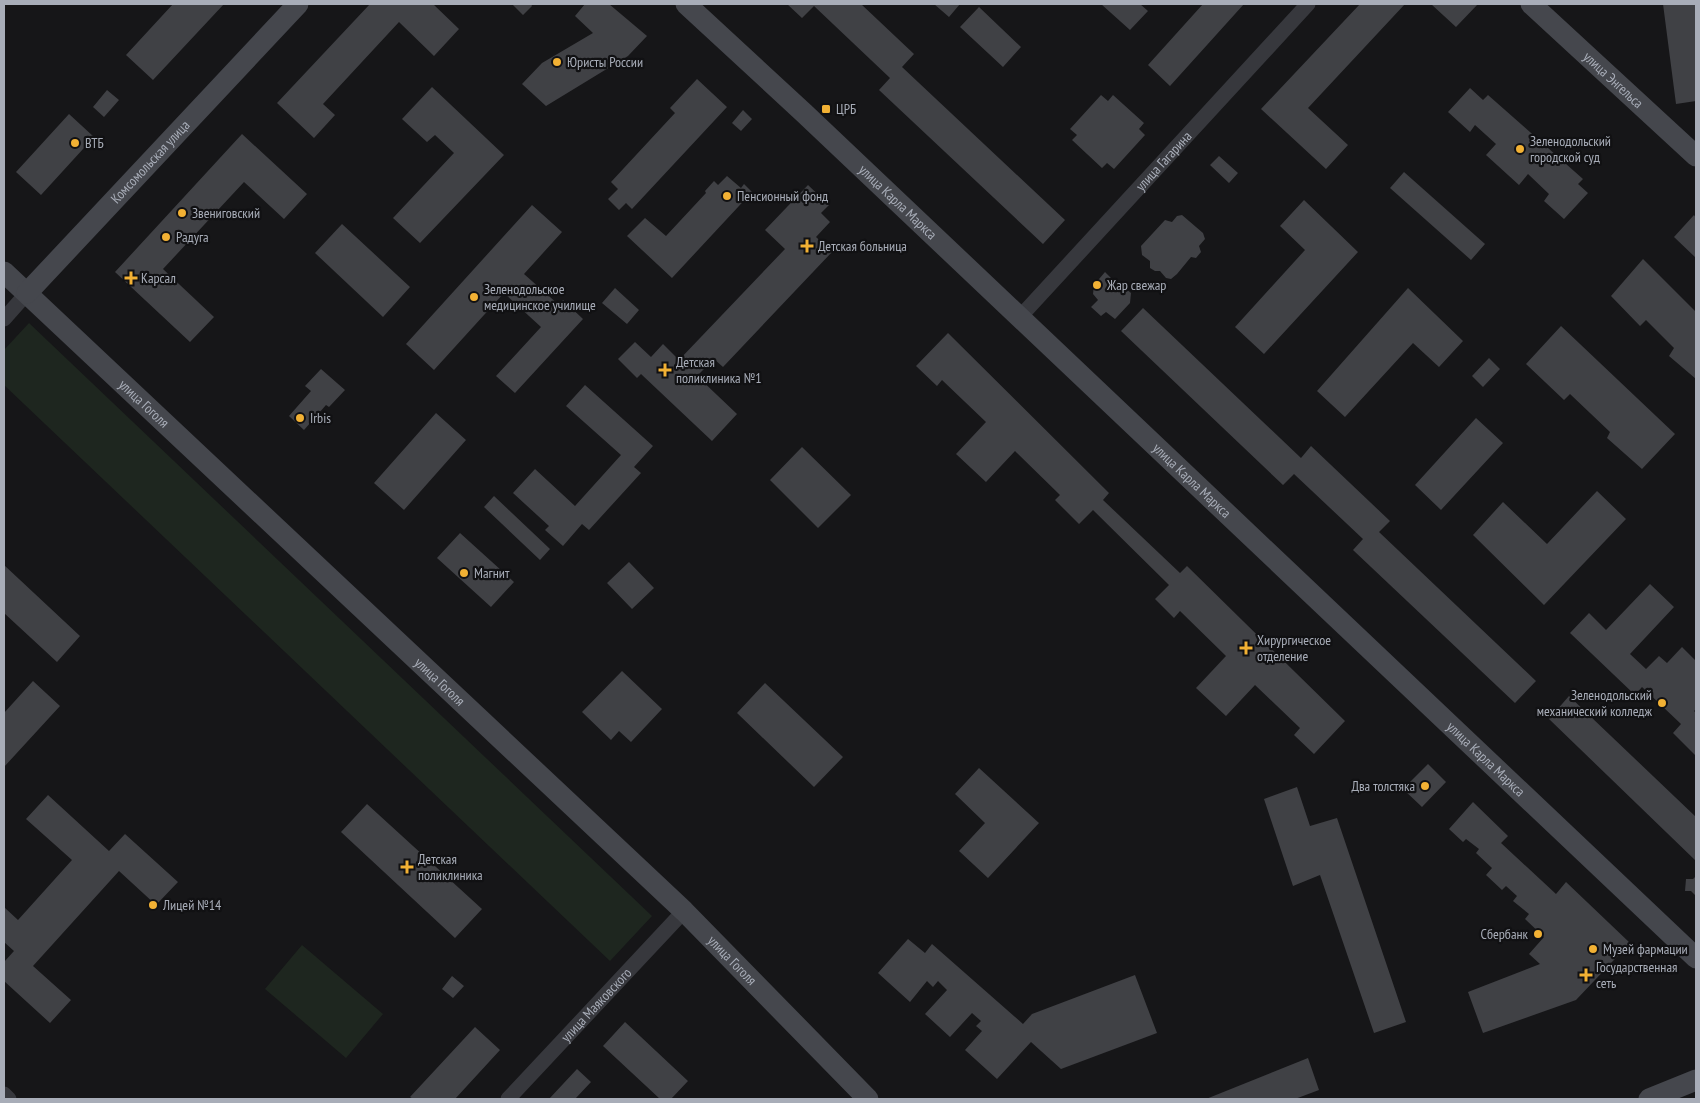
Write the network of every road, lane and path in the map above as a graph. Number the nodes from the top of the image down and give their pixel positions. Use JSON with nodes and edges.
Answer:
{"nodes":[{"id":1,"x":298,"y":4,"type":"edge"},
{"id":2,"x":686,"y":4,"type":"edge"},
{"id":3,"x":1308,"y":4,"type":"edge"},
{"id":4,"x":1531,"y":4,"type":"edge"},
{"id":5,"x":1696,"y":156,"type":"edge"},
{"id":6,"x":4,"y":272,"type":"edge"},
{"id":7,"x":28,"y":293,"type":"junction"},
{"id":8,"x":1020,"y":317,"type":"junction"},
{"id":9,"x":4,"y":319,"type":"edge"},
{"id":10,"x":684,"y":911,"type":"junction"},
{"id":11,"x":1696,"y":958,"type":"edge"},
{"id":12,"x":1696,"y":1080,"type":"edge"},
{"id":13,"x":4,"y":1094,"type":"edge"},
{"id":14,"x":9,"y":1099,"type":"edge"},
{"id":15,"x":508,"y":1099,"type":"edge"},
{"id":16,"x":868,"y":1099,"type":"edge"},
{"id":17,"x":1649,"y":1099,"type":"edge"}],
"edges":[{"from":1,"to":7,"type":"street","name":"Комсомольская улица"},
{"from":2,"to":8,"type":"street","name":"улица Карла Маркса"},
{"from":3,"to":8,"type":"street","name":"улица Гагарина"},
{"from":4,"to":5,"type":"street","name":"улица Энгельса"},
{"from":6,"to":7,"type":"street","name":"улица Гоголя"},
{"from":7,"to":9,"type":"street","name":"Комсомольская улица"},
{"from":7,"to":10,"type":"street","name":"улица Гоголя"},
{"from":8,"to":11,"type":"street","name":"улица Карла Маркса"},
{"from":10,"to":15,"type":"street","name":"улица Маяковского"},
{"from":10,"to":16,"type":"street","name":"улица Гоголя"},
{"from":12,"to":17,"type":"street"},
{"from":13,"to":14,"type":"street"}]}
